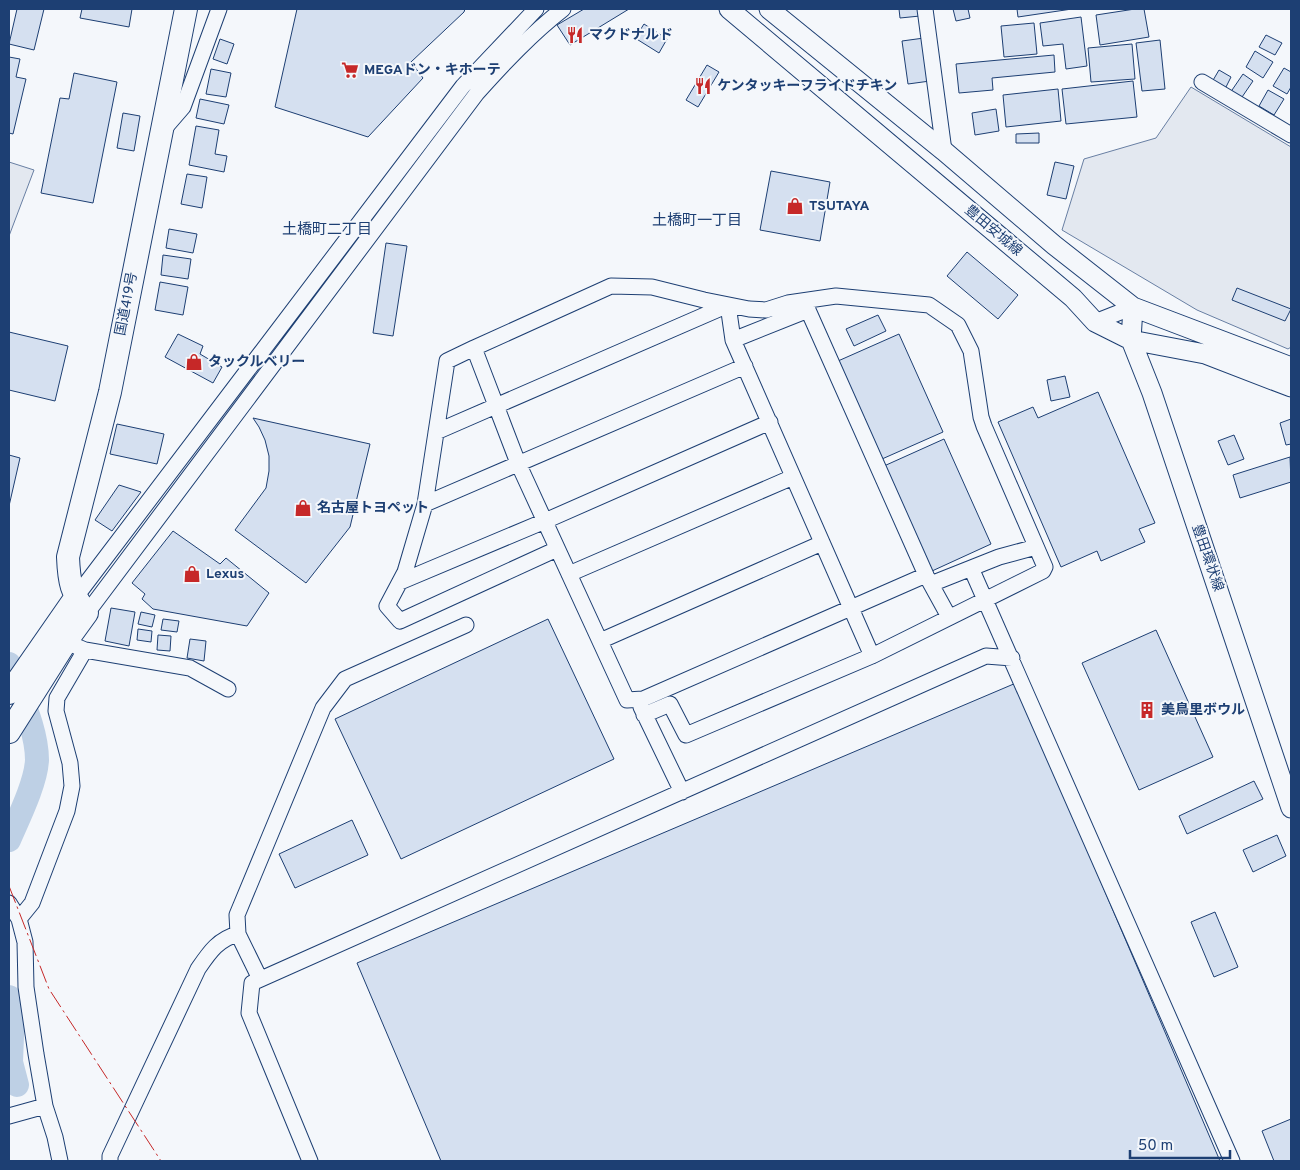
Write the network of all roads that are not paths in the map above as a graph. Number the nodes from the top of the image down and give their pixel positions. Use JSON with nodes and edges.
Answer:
{"nodes":[{"id":1,"x":186,"y":9,"type":"edge"},
{"id":2,"x":219,"y":9,"type":"edge"},
{"id":3,"x":536,"y":9,"type":"edge"},
{"id":4,"x":564,"y":9,"type":"edge"},
{"id":5,"x":729,"y":9,"type":"edge"},
{"id":6,"x":769,"y":9,"type":"edge"},
{"id":7,"x":925,"y":9,"type":"edge"},
{"id":8,"x":1202,"y":82,"type":"dead end"},
{"id":9,"x":162,"y":132,"type":"junction"},
{"id":10,"x":1291,"y":135,"type":"edge"},
{"id":11,"x":944,"y":151,"type":"junction"},
{"id":12,"x":728,"y":305,"type":"junction"},
{"id":13,"x":806,"y":305,"type":"junction"},
{"id":14,"x":1133,"y":307,"type":"junction"},
{"id":15,"x":1095,"y":322,"type":"junction"},
{"id":16,"x":734,"y":340,"type":"junction"},
{"id":17,"x":1131,"y":340,"type":"junction"},
{"id":18,"x":474,"y":348,"type":"junction"},
{"id":19,"x":1290,"y":364,"type":"edge"},
{"id":20,"x":745,"y":366,"type":"junction"},
{"id":21,"x":1291,"y":387,"type":"edge"},
{"id":22,"x":497,"y":407,"type":"junction"},
{"id":23,"x":770,"y":422,"type":"junction"},
{"id":24,"x":436,"y":432,"type":"junction"},
{"id":25,"x":518,"y":463,"type":"junction"},
{"id":26,"x":794,"y":477,"type":"junction"},
{"id":27,"x":425,"y":504,"type":"junction"},
{"id":28,"x":545,"y":521,"type":"junction"},
{"id":29,"x":822,"y":543,"type":"junction"},
{"id":30,"x":1036,"y":547,"type":"junction"},
{"id":31,"x":557,"y":549,"type":"junction"},
{"id":32,"x":972,"y":568,"type":"junction"},
{"id":33,"x":569,"y":574,"type":"junction"},
{"id":34,"x":928,"y":579,"type":"junction"},
{"id":35,"x":400,"y":582,"type":"junction"},
{"id":36,"x":985,"y":599,"type":"junction"},
{"id":37,"x":81,"y":605,"type":"junction"},
{"id":38,"x":851,"y":608,"type":"junction"},
{"id":39,"x":949,"y":617,"type":"junction"},
{"id":40,"x":466,"y":625,"type":"dead end"},
{"id":41,"x":600,"y":641,"type":"junction"},
{"id":42,"x":75,"y":646,"type":"junction"},
{"id":43,"x":873,"y":656,"type":"junction"},
{"id":44,"x":1012,"y":658,"type":"junction"},
{"id":45,"x":228,"y":689,"type":"dead end"},
{"id":46,"x":9,"y":692,"type":"edge"},
{"id":47,"x":667,"y":697,"type":"junction"},
{"id":48,"x":637,"y":699,"type":"junction"},
{"id":49,"x":644,"y":715,"type":"junction"},
{"id":50,"x":9,"y":732,"type":"edge"},
{"id":51,"x":682,"y":792,"type":"junction"},
{"id":52,"x":1291,"y":808,"type":"edge"},
{"id":53,"x":14,"y":910,"type":"edge"},
{"id":54,"x":238,"y":934,"type":"junction"},
{"id":55,"x":260,"y":979,"type":"junction"},
{"id":56,"x":45,"y":1106,"type":"junction"},
{"id":57,"x":9,"y":1116,"type":"edge"},
{"id":58,"x":60,"y":1161,"type":"edge"},
{"id":59,"x":110,"y":1161,"type":"edge"},
{"id":60,"x":310,"y":1161,"type":"edge"},
{"id":61,"x":1232,"y":1161,"type":"edge"}],
"edges":[{"from":1,"to":9,"type":"highway","name":"国道419号"},
{"from":2,"to":9,"type":"street"},
{"from":3,"to":37,"type":"street"},
{"from":4,"to":37,"type":"street"},
{"from":5,"to":15,"type":"main road","name":"豊田安城線"},
{"from":6,"to":11,"type":"main road","name":"豊田安城線"},
{"from":7,"to":11,"type":"street"},
{"from":8,"to":10,"type":"street"},
{"from":9,"to":37,"type":"highway","name":"国道419号"},
{"from":11,"to":14,"type":"main road","name":"豊田安城線"},
{"from":12,"to":13,"type":"street"},
{"from":12,"to":16,"type":"street"},
{"from":12,"to":18,"type":"street"},
{"from":12,"to":22,"type":"street"},
{"from":13,"to":16,"type":"street"},
{"from":13,"to":30,"type":"street"},
{"from":13,"to":34,"type":"street"},
{"from":14,"to":15,"type":"street"},
{"from":14,"to":17,"type":"main road","name":"豊田環状線"},
{"from":14,"to":19,"type":"main road","name":"豊田安城線"},
{"from":15,"to":17,"type":"main road","name":"豊田安城線"},
{"from":16,"to":20,"type":"street"},
{"from":17,"to":21,"type":"main road","name":"豊田安城線"},
{"from":17,"to":52,"type":"main road","name":"豊田環状線"},
{"from":18,"to":22,"type":"street"},
{"from":18,"to":24,"type":"street"},
{"from":20,"to":23,"type":"street"},
{"from":20,"to":25,"type":"street"},
{"from":22,"to":24,"type":"street"},
{"from":22,"to":25,"type":"street"},
{"from":23,"to":26,"type":"street"},
{"from":23,"to":28,"type":"street"},
{"from":24,"to":27,"type":"street"},
{"from":25,"to":27,"type":"street"},
{"from":25,"to":28,"type":"street"},
{"from":26,"to":29,"type":"street"},
{"from":26,"to":33,"type":"street"},
{"from":27,"to":35,"type":"street"},
{"from":28,"to":31,"type":"street"},
{"from":28,"to":35,"type":"street"},
{"from":29,"to":38,"type":"street"},
{"from":29,"to":41,"type":"street"},
{"from":30,"to":32,"type":"street"},
{"from":30,"to":36,"type":"street"},
{"from":31,"to":33,"type":"street"},
{"from":31,"to":35,"type":"street"},
{"from":32,"to":34,"type":"street"},
{"from":32,"to":36,"type":"street"},
{"from":33,"to":41,"type":"street"},
{"from":34,"to":38,"type":"street"},
{"from":34,"to":39,"type":"street"},
{"from":36,"to":39,"type":"street"},
{"from":36,"to":44,"type":"street"},
{"from":37,"to":42,"type":"highway"},
{"from":37,"to":46,"type":"highway"},
{"from":38,"to":43,"type":"street"},
{"from":38,"to":47,"type":"street"},
{"from":39,"to":43,"type":"street"},
{"from":40,"to":54,"type":"street"},
{"from":41,"to":48,"type":"street"},
{"from":42,"to":45,"type":"street"},
{"from":42,"to":50,"type":"highway"},
{"from":42,"to":53,"type":"street"},
{"from":43,"to":47,"type":"street"},
{"from":44,"to":51,"type":"street"},
{"from":44,"to":61,"type":"street"},
{"from":47,"to":48,"type":"street"},
{"from":47,"to":49,"type":"street"},
{"from":48,"to":49,"type":"street"},
{"from":49,"to":51,"type":"street"},
{"from":51,"to":55,"type":"street"},
{"from":53,"to":56,"type":"street"},
{"from":54,"to":55,"type":"street"},
{"from":54,"to":59,"type":"street"},
{"from":55,"to":60,"type":"street"},
{"from":56,"to":57,"type":"street"},
{"from":56,"to":58,"type":"street"}]}
